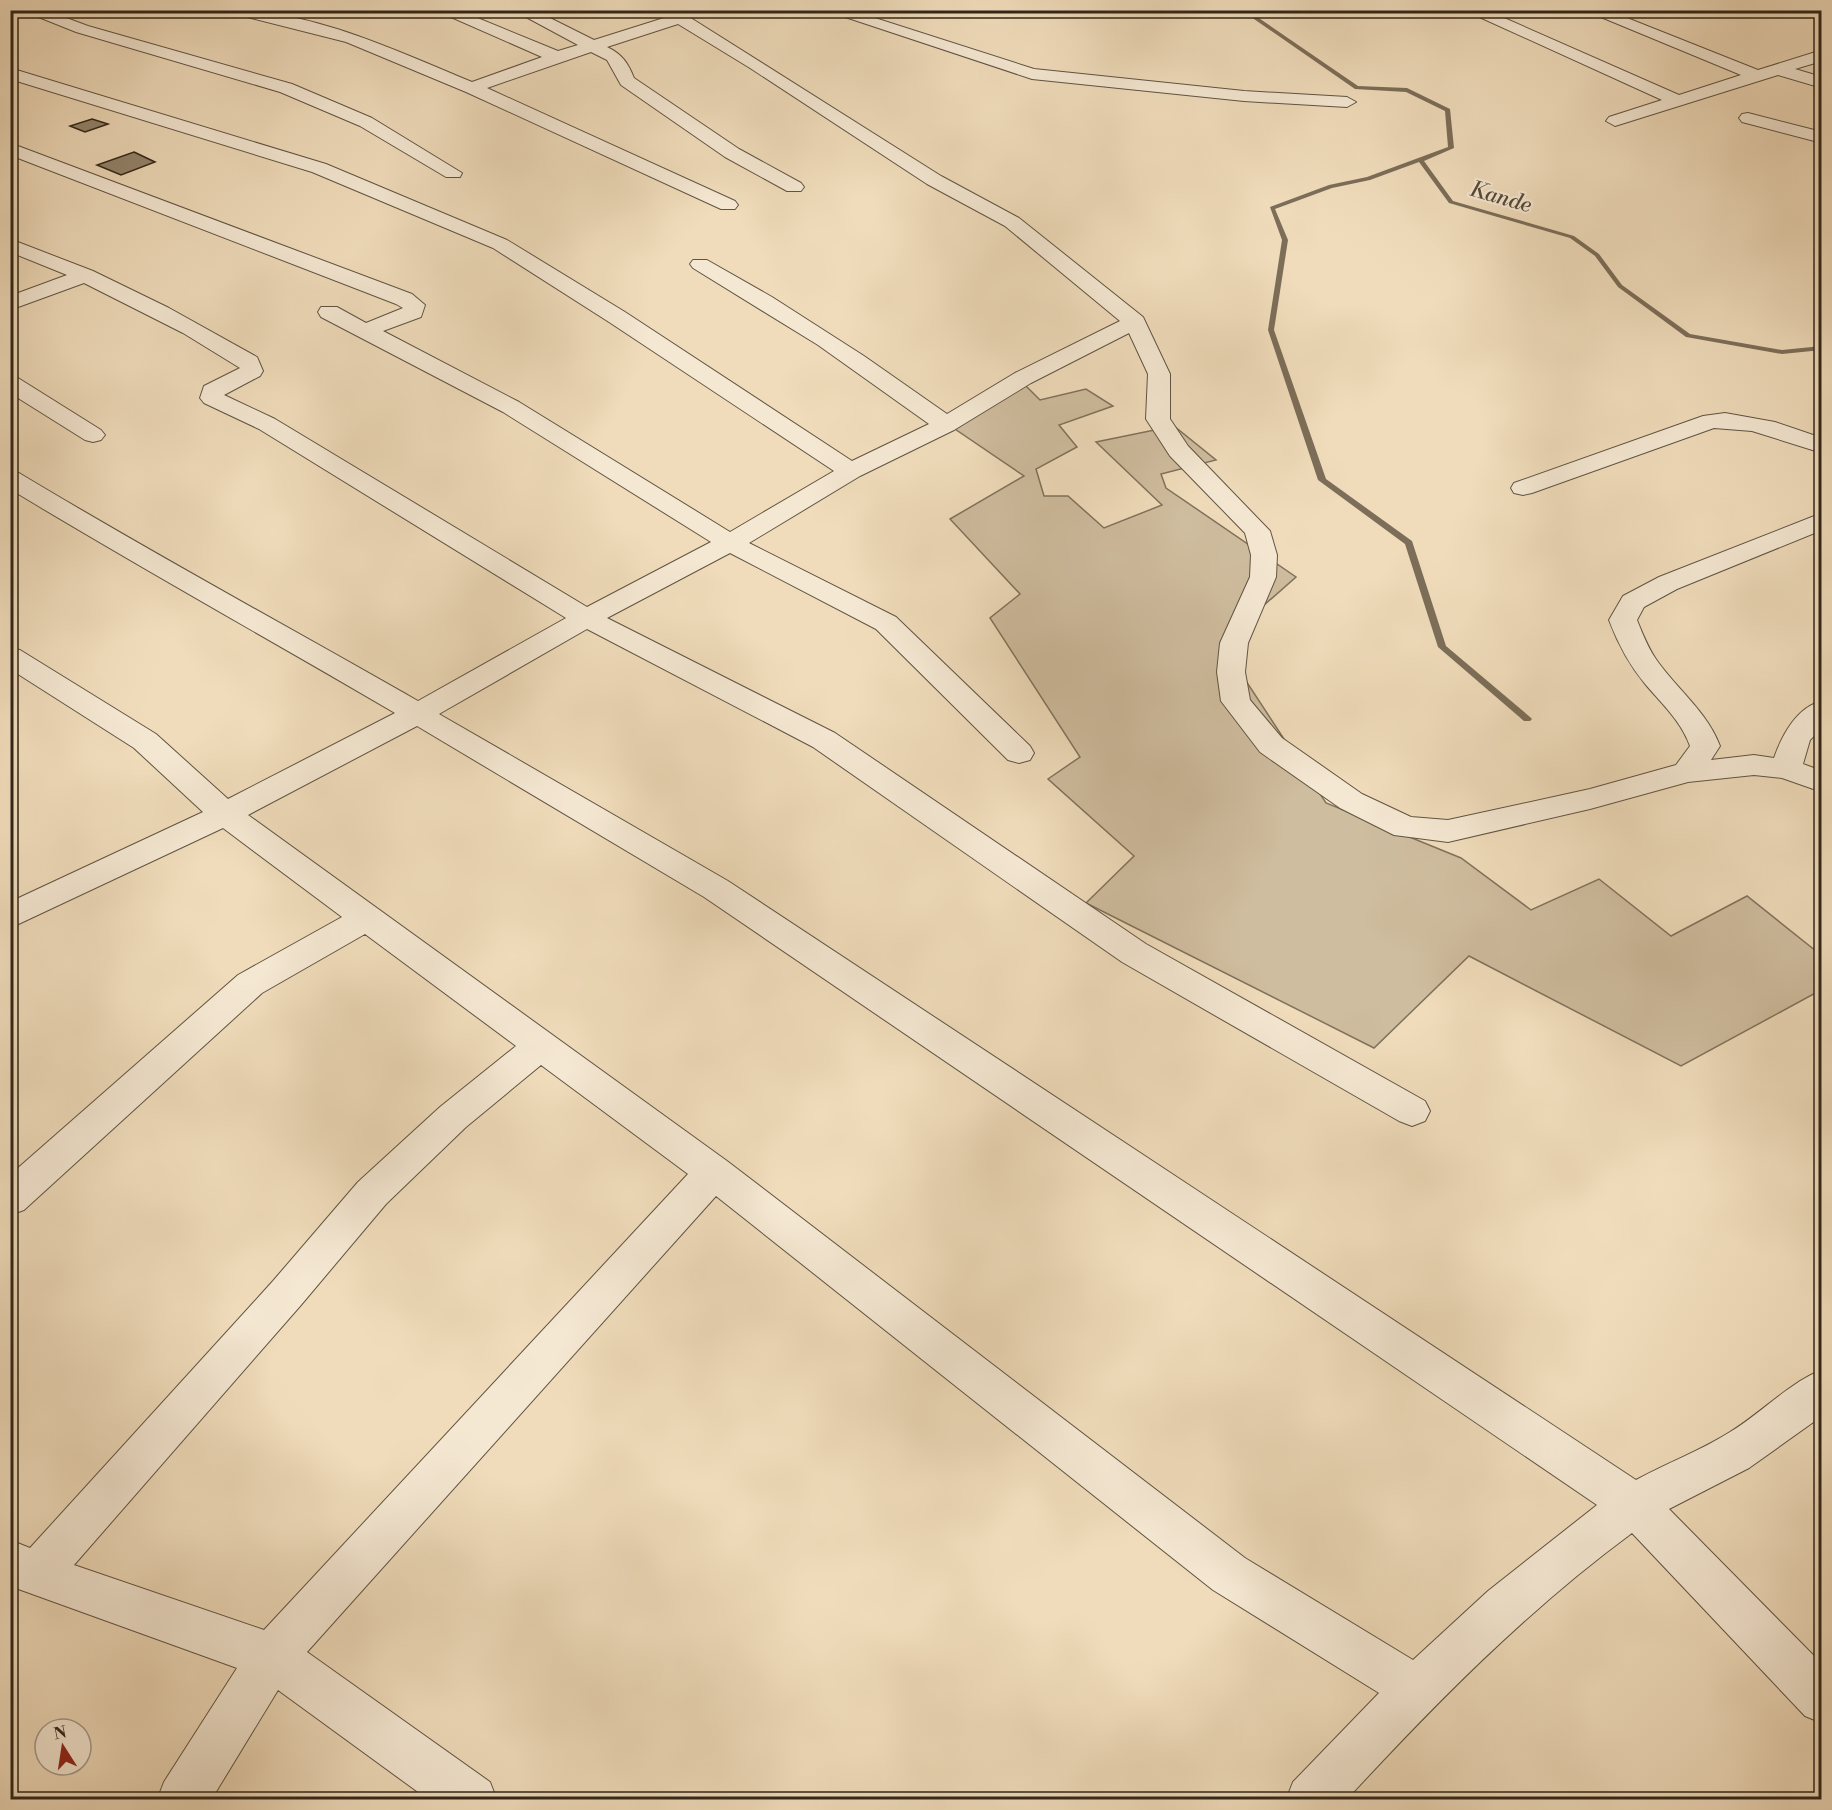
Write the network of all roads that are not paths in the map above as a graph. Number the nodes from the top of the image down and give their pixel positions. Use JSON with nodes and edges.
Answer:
{"nodes":[{"id":1,"x":29,"y":10,"type":"edge"},
{"id":2,"x":237,"y":10,"type":"edge"},
{"id":3,"x":443,"y":10,"type":"edge"},
{"id":4,"x":521,"y":10,"type":"edge"},
{"id":5,"x":832,"y":10,"type":"edge"},
{"id":6,"x":1472,"y":10,"type":"edge"},
{"id":7,"x":1593,"y":11,"type":"edge"},
{"id":8,"x":673,"y":14,"type":"edge"},
{"id":9,"x":592,"y":45,"type":"junction"},
{"id":10,"x":1821,"y":55,"type":"edge"},
{"id":11,"x":557,"y":57,"type":"junction"},
{"id":12,"x":1775,"y":68,"type":"junction"},
{"id":13,"x":10,"y":73,"type":"edge"},
{"id":14,"x":1756,"y":75,"type":"junction"},
{"id":15,"x":1821,"y":83,"type":"edge"},
{"id":16,"x":472,"y":88,"type":"junction"},
{"id":17,"x":1347,"y":102,"type":"dead end"},
{"id":18,"x":1680,"y":102,"type":"junction"},
{"id":19,"x":1748,"y":118,"type":"dead end"},
{"id":20,"x":1615,"y":121,"type":"dead end"},
{"id":21,"x":1821,"y":138,"type":"edge"},
{"id":22,"x":10,"y":148,"type":"edge"},
{"id":23,"x":453,"y":173,"type":"dead end"},
{"id":24,"x":794,"y":187,"type":"dead end"},
{"id":25,"x":728,"y":205,"type":"dead end"},
{"id":26,"x":10,"y":245,"type":"edge"},
{"id":27,"x":700,"y":264,"type":"dead end"},
{"id":28,"x":86,"y":275,"type":"junction"},
{"id":29,"x":10,"y":304,"type":"edge"},
{"id":30,"x":329,"y":312,"type":"dead end"},
{"id":31,"x":1135,"y":322,"type":"junction"},
{"id":32,"x":364,"y":331,"type":"junction"},
{"id":33,"x":10,"y":383,"type":"edge"},
{"id":34,"x":946,"y":425,"type":"junction"},
{"id":35,"x":93,"y":435,"type":"dead end"},
{"id":36,"x":1821,"y":446,"type":"edge"},
{"id":37,"x":851,"y":471,"type":"junction"},
{"id":38,"x":10,"y":478,"type":"edge"},
{"id":39,"x":1523,"y":488,"type":"dead end"},
{"id":40,"x":1821,"y":521,"type":"edge"},
{"id":41,"x":730,"y":543,"type":"junction"},
{"id":42,"x":586,"y":618,"type":"junction"},
{"id":43,"x":10,"y":656,"type":"edge"},
{"id":44,"x":1821,"y":710,"type":"edge"},
{"id":45,"x":419,"y":713,"type":"junction"},
{"id":46,"x":1019,"y":753,"type":"dead end"},
{"id":47,"x":1786,"y":769,"type":"junction"},
{"id":48,"x":1687,"y":772,"type":"junction"},
{"id":49,"x":1821,"y":782,"type":"edge"},
{"id":50,"x":225,"y":814,"type":"junction"},
{"id":51,"x":10,"y":916,"type":"edge"},
{"id":52,"x":366,"y":918,"type":"junction"},
{"id":53,"x":541,"y":1045,"type":"junction"},
{"id":54,"x":1412,"y":1111,"type":"dead end"},
{"id":55,"x":714,"y":1172,"type":"junction"},
{"id":56,"x":10,"y":1199,"type":"edge"},
{"id":57,"x":1821,"y":1389,"type":"edge"},
{"id":58,"x":1635,"y":1505,"type":"junction"},
{"id":59,"x":23,"y":1568,"type":"edge"},
{"id":60,"x":272,"y":1656,"type":"junction"},
{"id":61,"x":1415,"y":1688,"type":"junction"},
{"id":62,"x":1821,"y":1699,"type":"edge"},
{"id":63,"x":182,"y":1800,"type":"edge"},
{"id":64,"x":472,"y":1800,"type":"edge"},
{"id":65,"x":1311,"y":1800,"type":"edge"}],
"edges":[{"from":1,"to":23,"type":"street"},
{"from":2,"to":16,"type":"street"},
{"from":3,"to":11,"type":"street"},
{"from":4,"to":9,"type":"street"},
{"from":5,"to":17,"type":"street"},
{"from":6,"to":18,"type":"street"},
{"from":7,"to":14,"type":"street"},
{"from":8,"to":9,"type":"street"},
{"from":8,"to":31,"type":"street"},
{"from":9,"to":11,"type":"street"},
{"from":9,"to":24,"type":"street"},
{"from":10,"to":12,"type":"street"},
{"from":11,"to":16,"type":"street"},
{"from":12,"to":14,"type":"street"},
{"from":12,"to":15,"type":"street"},
{"from":13,"to":37,"type":"street"},
{"from":14,"to":18,"type":"street"},
{"from":16,"to":25,"type":"street"},
{"from":18,"to":20,"type":"street"},
{"from":19,"to":21,"type":"street"},
{"from":22,"to":32,"type":"street"},
{"from":26,"to":28,"type":"street"},
{"from":27,"to":34,"type":"street"},
{"from":28,"to":29,"type":"street"},
{"from":28,"to":42,"type":"street"},
{"from":30,"to":32,"type":"street"},
{"from":31,"to":34,"type":"street"},
{"from":31,"to":48,"type":"street"},
{"from":32,"to":41,"type":"street"},
{"from":33,"to":35,"type":"street"},
{"from":34,"to":37,"type":"street"},
{"from":36,"to":39,"type":"street"},
{"from":37,"to":41,"type":"street"},
{"from":38,"to":45,"type":"street"},
{"from":40,"to":48,"type":"street"},
{"from":41,"to":42,"type":"street"},
{"from":41,"to":46,"type":"street"},
{"from":42,"to":45,"type":"street"},
{"from":42,"to":54,"type":"street"},
{"from":43,"to":50,"type":"street"},
{"from":44,"to":47,"type":"street"},
{"from":45,"to":50,"type":"street"},
{"from":45,"to":58,"type":"street"},
{"from":47,"to":48,"type":"street"},
{"from":47,"to":49,"type":"street"},
{"from":50,"to":51,"type":"street"},
{"from":50,"to":52,"type":"street"},
{"from":52,"to":53,"type":"street"},
{"from":52,"to":56,"type":"street"},
{"from":53,"to":55,"type":"street"},
{"from":53,"to":59,"type":"street"},
{"from":55,"to":60,"type":"street"},
{"from":55,"to":61,"type":"street"},
{"from":57,"to":58,"type":"street"},
{"from":58,"to":61,"type":"street"},
{"from":58,"to":62,"type":"street"},
{"from":59,"to":60,"type":"street"},
{"from":60,"to":63,"type":"street"},
{"from":60,"to":64,"type":"street"},
{"from":61,"to":65,"type":"street"}]}
